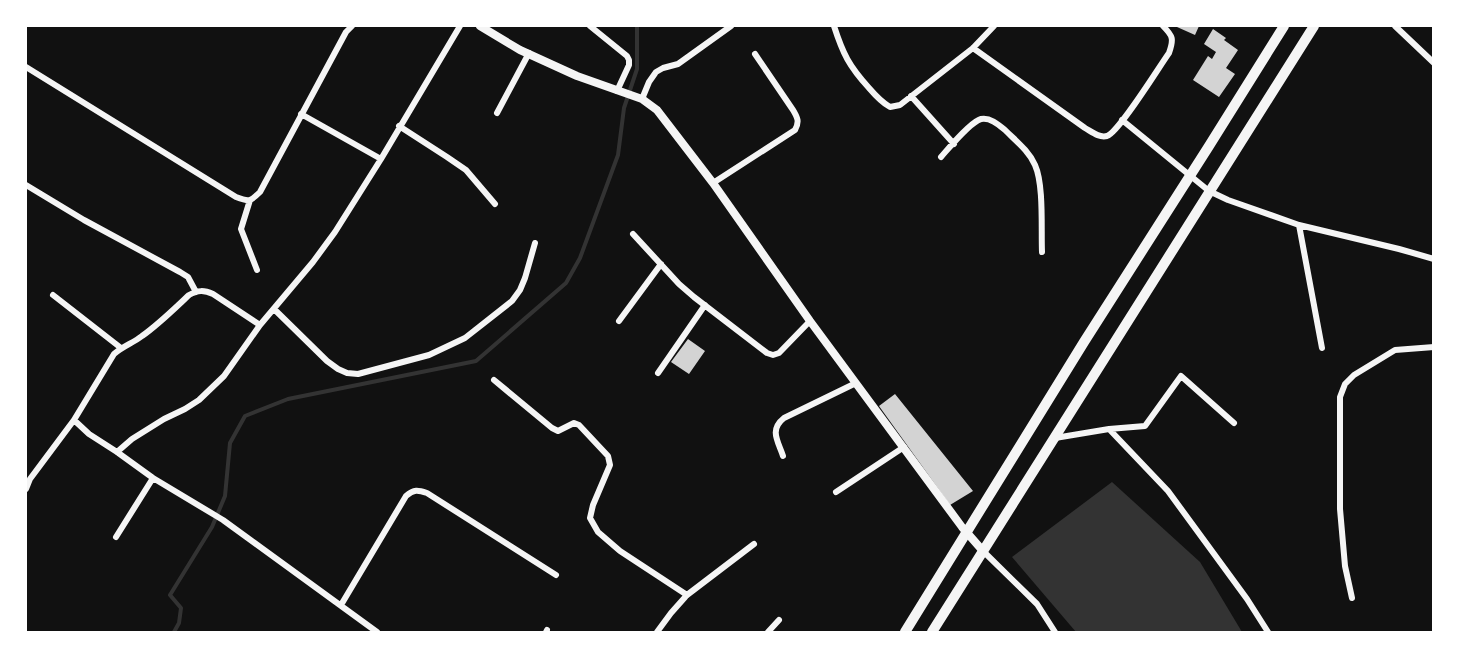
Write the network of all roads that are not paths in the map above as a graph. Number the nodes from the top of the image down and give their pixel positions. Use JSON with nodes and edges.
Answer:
{"nodes":[{"id":1,"x":352,"y":26,"type":"edge"},
{"id":2,"x":460,"y":26,"type":"edge"},
{"id":3,"x":480,"y":26,"type":"edge"},
{"id":4,"x":590,"y":26,"type":"edge"},
{"id":5,"x":731,"y":26,"type":"edge"},
{"id":6,"x":834,"y":26,"type":"edge"},
{"id":7,"x":994,"y":26,"type":"edge"},
{"id":8,"x":1163,"y":26,"type":"edge"},
{"id":9,"x":1284,"y":26,"type":"edge"},
{"id":10,"x":1314,"y":26,"type":"edge"},
{"id":11,"x":1395,"y":26,"type":"edge"},
{"id":12,"x":973,"y":48,"type":"junction"},
{"id":13,"x":529,"y":53,"type":"junction"},
{"id":14,"x":755,"y":54,"type":"dead end"},
{"id":15,"x":1434,"y":63,"type":"edge"},
{"id":16,"x":26,"y":67,"type":"edge"},
{"id":17,"x":620,"y":91,"type":"junction"},
{"id":18,"x":911,"y":96,"type":"junction"},
{"id":19,"x":639,"y":98,"type":"junction"},
{"id":20,"x":497,"y":113,"type":"dead end"},
{"id":21,"x":301,"y":114,"type":"junction"},
{"id":22,"x":1122,"y":120,"type":"junction"},
{"id":23,"x":399,"y":126,"type":"junction"},
{"id":24,"x":954,"y":144,"type":"junction"},
{"id":25,"x":941,"y":157,"type":"dead end"},
{"id":26,"x":381,"y":159,"type":"junction"},
{"id":27,"x":1190,"y":176,"type":"junction"},
{"id":28,"x":713,"y":183,"type":"junction"},
{"id":29,"x":26,"y":186,"type":"edge"},
{"id":30,"x":1209,"y":191,"type":"junction"},
{"id":31,"x":250,"y":200,"type":"junction"},
{"id":32,"x":495,"y":204,"type":"dead end"},
{"id":33,"x":1299,"y":225,"type":"junction"},
{"id":34,"x":633,"y":234,"type":"dead end"},
{"id":35,"x":535,"y":243,"type":"dead end"},
{"id":36,"x":1042,"y":252,"type":"dead end"},
{"id":37,"x":1434,"y":259,"type":"edge"},
{"id":38,"x":661,"y":264,"type":"junction"},
{"id":39,"x":257,"y":270,"type":"dead end"},
{"id":40,"x":196,"y":292,"type":"junction"},
{"id":41,"x":53,"y":294,"type":"dead end"},
{"id":42,"x":705,"y":305,"type":"junction"},
{"id":43,"x":274,"y":309,"type":"junction"},
{"id":44,"x":619,"y":321,"type":"dead end"},
{"id":45,"x":810,"y":321,"type":"junction"},
{"id":46,"x":260,"y":325,"type":"junction"},
{"id":47,"x":1434,"y":346,"type":"edge"},
{"id":48,"x":121,"y":348,"type":"junction"},
{"id":49,"x":1322,"y":348,"type":"dead end"},
{"id":50,"x":658,"y":373,"type":"dead end"},
{"id":51,"x":494,"y":380,"type":"dead end"},
{"id":52,"x":856,"y":383,"type":"junction"},
{"id":53,"x":74,"y":420,"type":"junction"},
{"id":54,"x":1234,"y":423,"type":"dead end"},
{"id":55,"x":1109,"y":429,"type":"junction"},
{"id":56,"x":1054,"y":438,"type":"junction"},
{"id":57,"x":904,"y":447,"type":"junction"},
{"id":58,"x":117,"y":452,"type":"junction"},
{"id":59,"x":783,"y":456,"type":"dead end"},
{"id":60,"x":153,"y":478,"type":"junction"},
{"id":61,"x":26,"y":489,"type":"edge"},
{"id":62,"x":836,"y":492,"type":"dead end"},
{"id":63,"x":966,"y":533,"type":"junction"},
{"id":64,"x":116,"y":537,"type":"dead end"},
{"id":65,"x":754,"y":544,"type":"dead end"},
{"id":66,"x":983,"y":551,"type":"junction"},
{"id":67,"x":556,"y":575,"type":"dead end"},
{"id":68,"x":687,"y":595,"type":"junction"},
{"id":69,"x":1352,"y":598,"type":"dead end"},
{"id":70,"x":341,"y":605,"type":"junction"},
{"id":71,"x":779,"y":620,"type":"dead end"},
{"id":72,"x":378,"y":633,"type":"edge"},
{"id":73,"x":657,"y":633,"type":"edge"},
{"id":74,"x":768,"y":633,"type":"edge"},
{"id":75,"x":905,"y":633,"type":"edge"},
{"id":76,"x":932,"y":633,"type":"edge"},
{"id":77,"x":1054,"y":633,"type":"edge"},
{"id":78,"x":1268,"y":633,"type":"edge"}],
"edges":[{"from":1,"to":21,"type":"street"},
{"from":2,"to":23,"type":"street"},
{"from":3,"to":13,"type":"street"},
{"from":4,"to":17,"type":"street"},
{"from":5,"to":19,"type":"street"},
{"from":6,"to":18,"type":"street"},
{"from":7,"to":12,"type":"street"},
{"from":8,"to":22,"type":"street"},
{"from":9,"to":27,"type":"main road"},
{"from":10,"to":30,"type":"main road"},
{"from":11,"to":15,"type":"street"},
{"from":12,"to":18,"type":"street"},
{"from":12,"to":22,"type":"street"},
{"from":13,"to":17,"type":"street"},
{"from":13,"to":20,"type":"street"},
{"from":14,"to":28,"type":"street"},
{"from":16,"to":31,"type":"street"},
{"from":17,"to":19,"type":"street"},
{"from":18,"to":24,"type":"street"},
{"from":19,"to":28,"type":"street"},
{"from":21,"to":26,"type":"street"},
{"from":21,"to":31,"type":"street"},
{"from":22,"to":27,"type":"street"},
{"from":23,"to":26,"type":"street"},
{"from":23,"to":32,"type":"street"},
{"from":24,"to":25,"type":"street"},
{"from":24,"to":36,"type":"street"},
{"from":26,"to":43,"type":"street"},
{"from":27,"to":30,"type":"street"},
{"from":27,"to":63,"type":"main road"},
{"from":28,"to":45,"type":"street"},
{"from":29,"to":40,"type":"street"},
{"from":30,"to":33,"type":"street"},
{"from":30,"to":56,"type":"main road"},
{"from":31,"to":39,"type":"street"},
{"from":33,"to":37,"type":"street"},
{"from":33,"to":49,"type":"street"},
{"from":34,"to":38,"type":"street"},
{"from":35,"to":43,"type":"street"},
{"from":38,"to":42,"type":"street"},
{"from":38,"to":44,"type":"street"},
{"from":40,"to":46,"type":"street"},
{"from":40,"to":48,"type":"street"},
{"from":41,"to":48,"type":"street"},
{"from":42,"to":45,"type":"street"},
{"from":42,"to":50,"type":"street"},
{"from":43,"to":46,"type":"street"},
{"from":45,"to":52,"type":"street"},
{"from":46,"to":58,"type":"street"},
{"from":47,"to":69,"type":"street"},
{"from":48,"to":53,"type":"street"},
{"from":51,"to":68,"type":"street"},
{"from":52,"to":57,"type":"street"},
{"from":52,"to":59,"type":"street"},
{"from":53,"to":58,"type":"street"},
{"from":53,"to":61,"type":"street"},
{"from":54,"to":55,"type":"street"},
{"from":55,"to":56,"type":"street"},
{"from":55,"to":78,"type":"street"},
{"from":56,"to":66,"type":"main road"},
{"from":57,"to":62,"type":"street"},
{"from":57,"to":63,"type":"street"},
{"from":58,"to":60,"type":"street"},
{"from":60,"to":64,"type":"street"},
{"from":60,"to":70,"type":"street"},
{"from":63,"to":66,"type":"street"},
{"from":63,"to":75,"type":"main road"},
{"from":65,"to":68,"type":"street"},
{"from":66,"to":76,"type":"main road"},
{"from":66,"to":77,"type":"street"},
{"from":67,"to":70,"type":"street"},
{"from":68,"to":73,"type":"street"},
{"from":70,"to":72,"type":"street"},
{"from":71,"to":74,"type":"street"}]}
